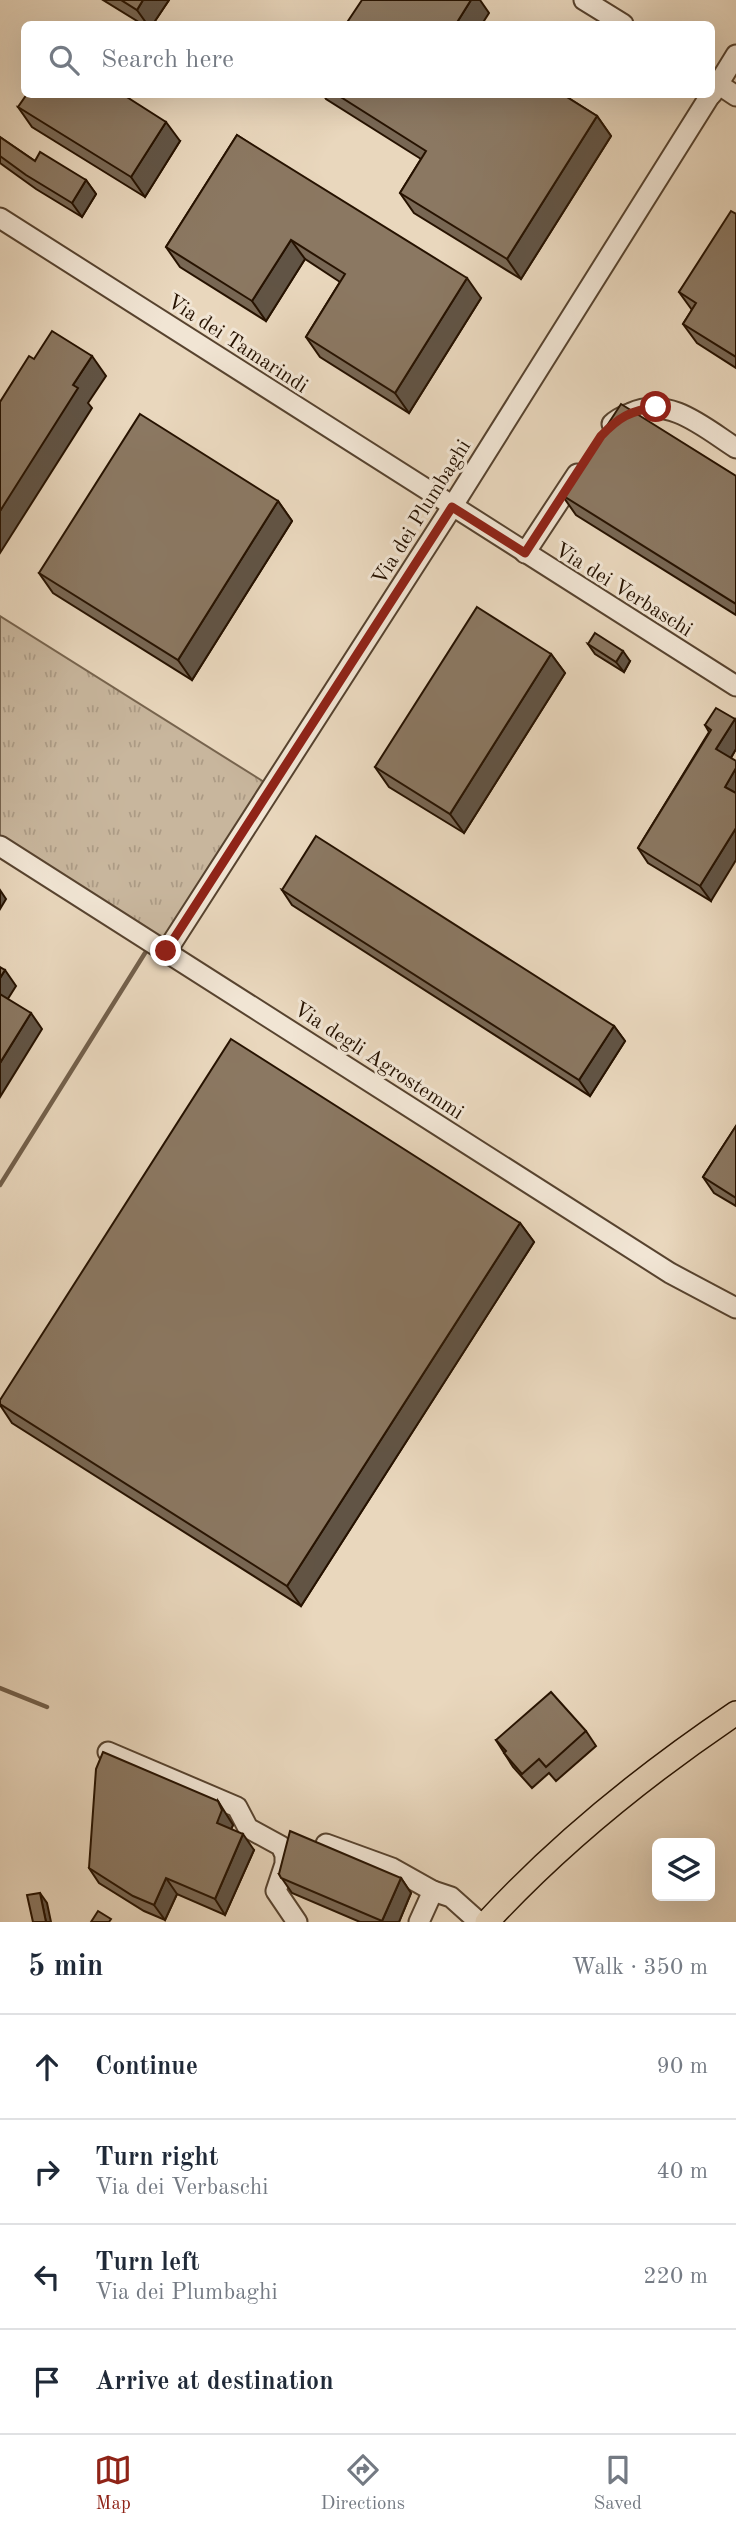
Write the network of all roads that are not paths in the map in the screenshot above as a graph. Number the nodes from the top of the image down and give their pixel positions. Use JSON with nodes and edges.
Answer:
{"nodes":[{"id":1,"x":584,"y":0,"type":"edge"},
{"id":2,"x":618,"y":21,"type":"edge"},
{"id":3,"x":736,"y":55,"type":"edge"},
{"id":4,"x":715,"y":85,"type":"edge"},
{"id":5,"x":715,"y":89,"type":"edge"},
{"id":6,"x":736,"y":96,"type":"edge"},
{"id":7,"x":707,"y":98,"type":"edge"},
{"id":8,"x":0,"y":218,"type":"edge"},
{"id":9,"x":601,"y":436,"type":"edge"},
{"id":10,"x":736,"y":448,"type":"edge"},
{"id":11,"x":587,"y":458,"type":"edge"},
{"id":12,"x":452,"y":507,"type":"junction"},
{"id":13,"x":525,"y":553,"type":"junction"},
{"id":14,"x":734,"y":680,"type":"edge"},
{"id":15,"x":0,"y":846,"type":"edge"},
{"id":16,"x":166,"y":951,"type":"junction"},
{"id":17,"x":736,"y":1308,"type":"edge"},
{"id":18,"x":736,"y":1713,"type":"edge"},
{"id":19,"x":108,"y":1752,"type":"edge"},
{"id":20,"x":326,"y":1844,"type":"edge"},
{"id":21,"x":433,"y":1891,"type":"junction"},
{"id":22,"x":298,"y":1922,"type":"edge"},
{"id":23,"x":419,"y":1922,"type":"edge"},
{"id":24,"x":479,"y":1922,"type":"edge"},
{"id":25,"x":486,"y":1922,"type":"edge"}],
"edges":[{"from":1,"to":2,"type":"street"},
{"from":3,"to":4,"type":"street","name":"Via dei Plumbaghi"},
{"from":5,"to":6,"type":"street"},
{"from":7,"to":12,"type":"street","name":"Via dei Plumbaghi"},
{"from":8,"to":12,"type":"street","name":"Via dei Tamarindi"},
{"from":9,"to":10,"type":"street"},
{"from":11,"to":13,"type":"street"},
{"from":12,"to":13,"type":"street","name":"Via dei Verbaschi"},
{"from":12,"to":16,"type":"street","name":"Via dei Plumbaghi"},
{"from":13,"to":14,"type":"street","name":"Via dei Verbaschi"},
{"from":15,"to":16,"type":"street","name":"Via degli Agrostemmi"},
{"from":16,"to":17,"type":"street","name":"Via degli Agrostemmi"},
{"from":18,"to":25,"type":"main road"},
{"from":19,"to":22,"type":"street"},
{"from":20,"to":21,"type":"street"},
{"from":21,"to":23,"type":"street"},
{"from":21,"to":24,"type":"street"}]}
